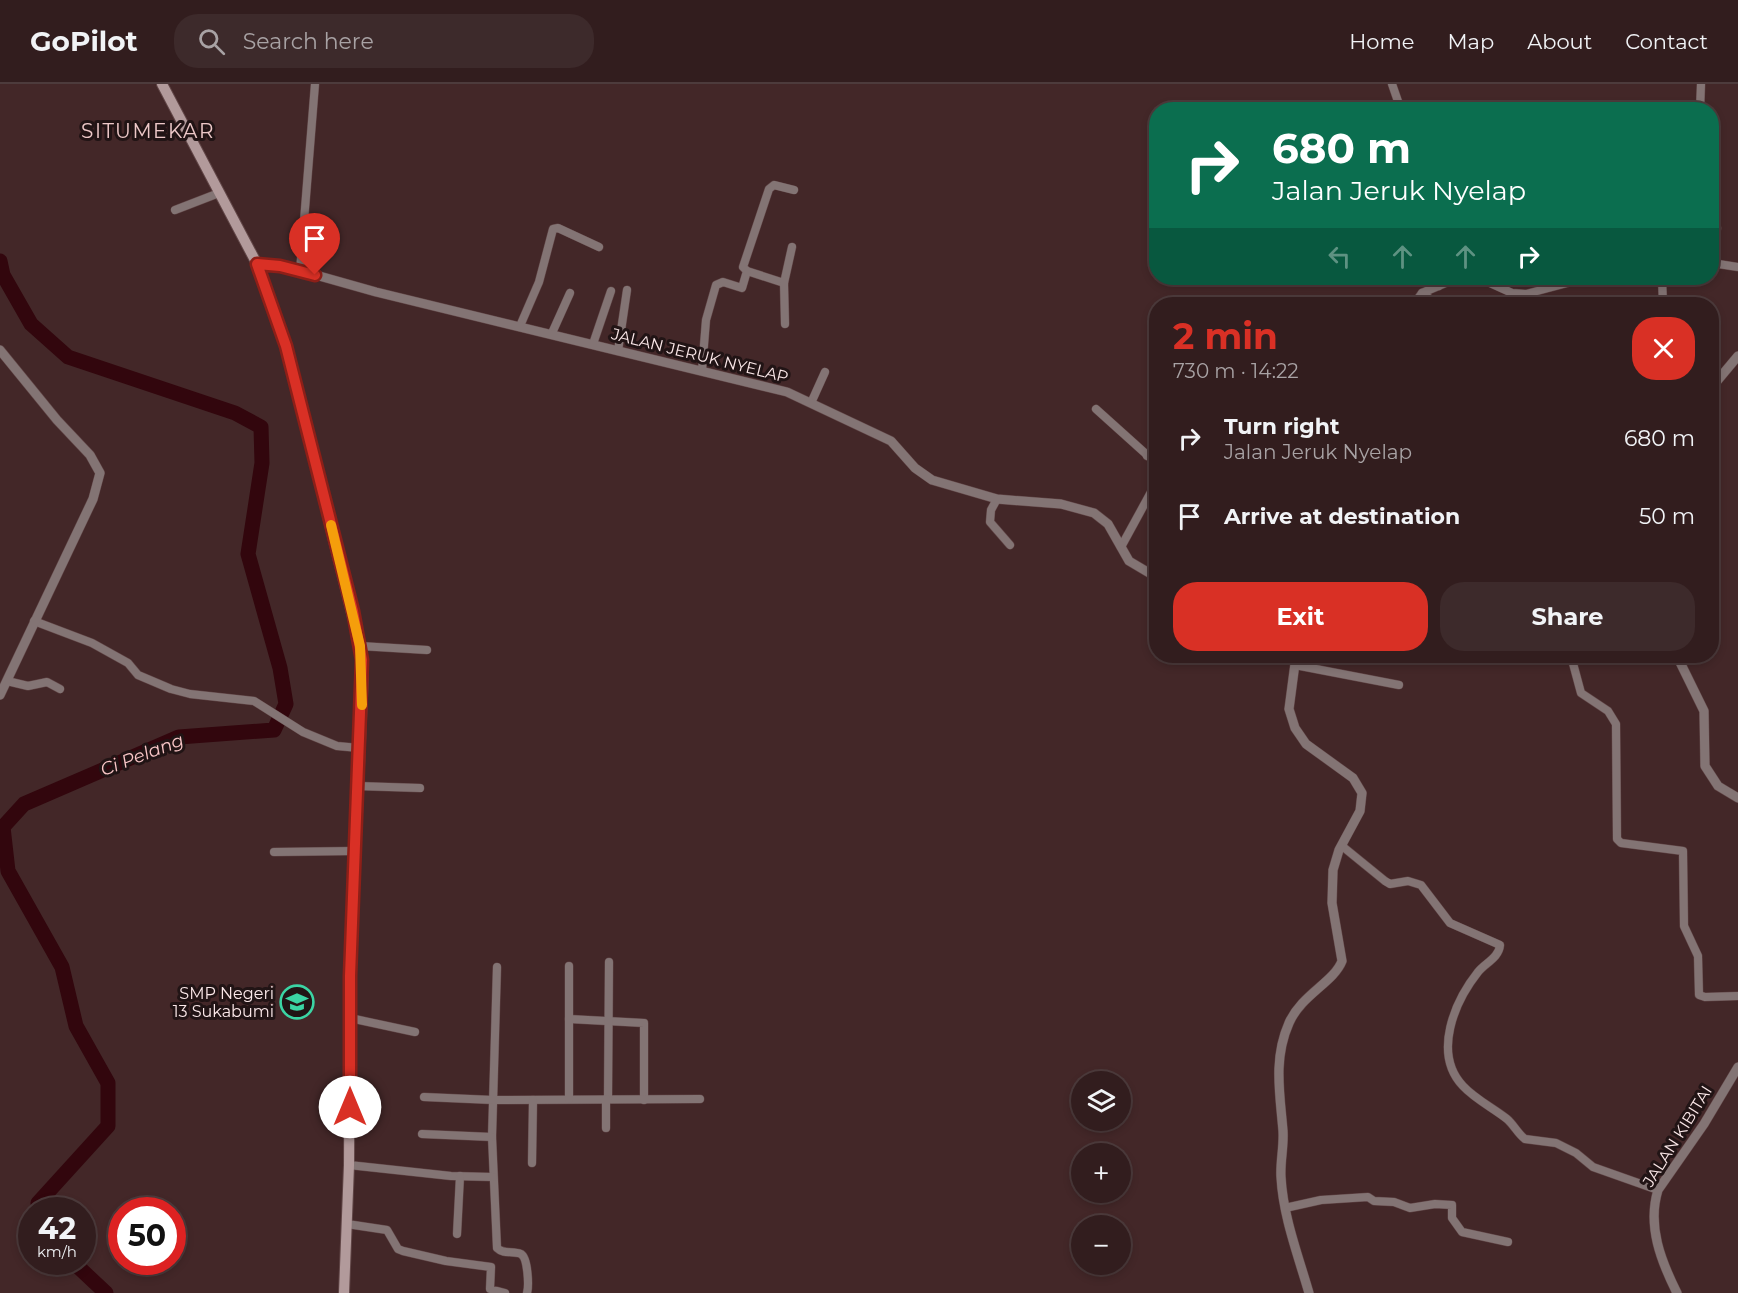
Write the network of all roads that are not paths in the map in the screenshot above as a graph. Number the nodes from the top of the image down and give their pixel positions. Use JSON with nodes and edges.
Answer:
{"nodes":[{"id":1,"x":162,"y":84,"type":"edge"},
{"id":2,"x":315,"y":84,"type":"edge"},
{"id":3,"x":1392,"y":84,"type":"edge"},
{"id":4,"x":1701,"y":84,"type":"edge"},
{"id":5,"x":1398,"y":102,"type":"edge"},
{"id":6,"x":1700,"y":102,"type":"edge"},
{"id":7,"x":794,"y":190,"type":"dead end"},
{"id":8,"x":219,"y":192,"type":"junction"},
{"id":9,"x":175,"y":210,"type":"dead end"},
{"id":10,"x":599,"y":247,"type":"dead end"},
{"id":11,"x":792,"y":247,"type":"dead end"},
{"id":12,"x":257,"y":264,"type":"junction"},
{"id":13,"x":1719,"y":264,"type":"edge"},
{"id":14,"x":1738,"y":267,"type":"edge"},
{"id":15,"x":300,"y":271,"type":"junction"},
{"id":16,"x":747,"y":271,"type":"junction"},
{"id":17,"x":784,"y":283,"type":"junction"},
{"id":18,"x":1494,"y":285,"type":"edge"},
{"id":19,"x":1560,"y":285,"type":"edge"},
{"id":20,"x":1439,"y":286,"type":"edge"},
{"id":21,"x":627,"y":290,"type":"dead end"},
{"id":22,"x":611,"y":291,"type":"dead end"},
{"id":23,"x":570,"y":292,"type":"dead end"},
{"id":24,"x":1422,"y":293,"type":"junction"},
{"id":25,"x":1419,"y":297,"type":"edge"},
{"id":26,"x":1427,"y":297,"type":"edge"},
{"id":27,"x":785,"y":324,"type":"dead end"},
{"id":28,"x":520,"y":326,"type":"junction"},
{"id":29,"x":552,"y":333,"type":"junction"},
{"id":30,"x":593,"y":344,"type":"junction"},
{"id":31,"x":0,"y":350,"type":"edge"},
{"id":32,"x":618,"y":351,"type":"junction"},
{"id":33,"x":1738,"y":356,"type":"edge"},
{"id":34,"x":702,"y":370,"type":"junction"},
{"id":35,"x":825,"y":372,"type":"dead end"},
{"id":36,"x":1719,"y":379,"type":"edge"},
{"id":37,"x":811,"y":403,"type":"junction"},
{"id":38,"x":1096,"y":409,"type":"dead end"},
{"id":39,"x":1149,"y":454,"type":"edge"},
{"id":40,"x":1147,"y":456,"type":"joint"},
{"id":41,"x":1149,"y":496,"type":"edge"},
{"id":42,"x":997,"y":499,"type":"junction"},
{"id":43,"x":1010,"y":545,"type":"dead end"},
{"id":44,"x":1121,"y":547,"type":"junction"},
{"id":45,"x":1149,"y":573,"type":"edge"},
{"id":46,"x":34,"y":621,"type":"junction"},
{"id":47,"x":360,"y":646,"type":"junction"},
{"id":48,"x":427,"y":650,"type":"dead end"},
{"id":49,"x":1296,"y":663,"type":"edge"},
{"id":50,"x":1308,"y":663,"type":"edge"},
{"id":51,"x":1573,"y":663,"type":"edge"},
{"id":52,"x":1680,"y":663,"type":"edge"},
{"id":53,"x":7,"y":681,"type":"junction"},
{"id":54,"x":1399,"y":685,"type":"dead end"},
{"id":55,"x":60,"y":689,"type":"dead end"},
{"id":56,"x":0,"y":695,"type":"edge"},
{"id":57,"x":359,"y":748,"type":"junction"},
{"id":58,"x":357,"y":786,"type":"junction"},
{"id":59,"x":420,"y":788,"type":"dead end"},
{"id":60,"x":1738,"y":798,"type":"edge"},
{"id":61,"x":1342,"y":846,"type":"junction"},
{"id":62,"x":355,"y":851,"type":"junction"},
{"id":63,"x":274,"y":852,"type":"dead end"},
{"id":64,"x":609,"y":962,"type":"dead end"},
{"id":65,"x":569,"y":966,"type":"dead end"},
{"id":66,"x":497,"y":967,"type":"dead end"},
{"id":67,"x":1738,"y":996,"type":"edge"},
{"id":68,"x":350,"y":1018,"type":"junction"},
{"id":69,"x":569,"y":1019,"type":"junction"},
{"id":70,"x":608,"y":1020,"type":"junction"},
{"id":71,"x":415,"y":1032,"type":"dead end"},
{"id":72,"x":1738,"y":1066,"type":"edge"},
{"id":73,"x":424,"y":1097,"type":"dead end"},
{"id":74,"x":569,"y":1099,"type":"junction"},
{"id":75,"x":607,"y":1099,"type":"junction"},
{"id":76,"x":700,"y":1099,"type":"dead end"},
{"id":77,"x":494,"y":1100,"type":"junction"},
{"id":78,"x":533,"y":1100,"type":"junction"},
{"id":79,"x":644,"y":1100,"type":"junction"},
{"id":80,"x":606,"y":1128,"type":"dead end"},
{"id":81,"x":422,"y":1134,"type":"dead end"},
{"id":82,"x":492,"y":1137,"type":"junction"},
{"id":83,"x":532,"y":1163,"type":"dead end"},
{"id":84,"x":349,"y":1165,"type":"junction"},
{"id":85,"x":460,"y":1176,"type":"junction"},
{"id":86,"x":494,"y":1177,"type":"junction"},
{"id":87,"x":1658,"y":1190,"type":"junction"},
{"id":88,"x":1285,"y":1208,"type":"junction"},
{"id":89,"x":347,"y":1224,"type":"junction"},
{"id":90,"x":457,"y":1234,"type":"dead end"},
{"id":91,"x":1508,"y":1242,"type":"dead end"},
{"id":92,"x":344,"y":1293,"type":"edge"},
{"id":93,"x":505,"y":1293,"type":"edge"},
{"id":94,"x":526,"y":1293,"type":"edge"},
{"id":95,"x":1308,"y":1293,"type":"edge"},
{"id":96,"x":1677,"y":1293,"type":"edge"}],
"edges":[{"from":1,"to":8,"type":"main road"},
{"from":2,"to":15,"type":"street"},
{"from":3,"to":5,"type":"street"},
{"from":4,"to":6,"type":"street"},
{"from":7,"to":16,"type":"street"},
{"from":8,"to":9,"type":"street"},
{"from":8,"to":12,"type":"main road"},
{"from":10,"to":28,"type":"street"},
{"from":11,"to":17,"type":"street"},
{"from":12,"to":15,"type":"street","name":"JALAN JERUK NYELAP"},
{"from":12,"to":47,"type":"main road"},
{"from":13,"to":14,"type":"street"},
{"from":15,"to":28,"type":"street","name":"JALAN JERUK NYELAP"},
{"from":16,"to":17,"type":"street"},
{"from":16,"to":34,"type":"street"},
{"from":17,"to":27,"type":"street"},
{"from":18,"to":19,"type":"street"},
{"from":20,"to":24,"type":"street"},
{"from":21,"to":32,"type":"street"},
{"from":22,"to":30,"type":"street"},
{"from":23,"to":29,"type":"street"},
{"from":24,"to":25,"type":"street"},
{"from":24,"to":26,"type":"street"},
{"from":28,"to":29,"type":"street","name":"JALAN JERUK NYELAP"},
{"from":29,"to":30,"type":"street","name":"JALAN JERUK NYELAP"},
{"from":30,"to":32,"type":"street","name":"JALAN JERUK NYELAP"},
{"from":31,"to":46,"type":"street"},
{"from":32,"to":34,"type":"street","name":"JALAN JERUK NYELAP"},
{"from":33,"to":36,"type":"street"},
{"from":34,"to":37,"type":"street","name":"JALAN JERUK NYELAP"},
{"from":35,"to":37,"type":"street"},
{"from":37,"to":42,"type":"street","name":"JALAN JERUK NYELAP"},
{"from":38,"to":40,"type":"street"},
{"from":39,"to":40,"type":"street"},
{"from":41,"to":44,"type":"street"},
{"from":42,"to":43,"type":"street"},
{"from":42,"to":44,"type":"street","name":"JALAN JERUK NYELAP"},
{"from":44,"to":45,"type":"street","name":"JALAN JERUK NYELAP"},
{"from":46,"to":53,"type":"street"},
{"from":46,"to":57,"type":"street"},
{"from":47,"to":48,"type":"street"},
{"from":47,"to":57,"type":"main road"},
{"from":49,"to":61,"type":"street"},
{"from":50,"to":54,"type":"street"},
{"from":51,"to":67,"type":"street"},
{"from":52,"to":60,"type":"street"},
{"from":53,"to":55,"type":"street"},
{"from":53,"to":56,"type":"street"},
{"from":57,"to":58,"type":"main road"},
{"from":58,"to":59,"type":"street"},
{"from":58,"to":62,"type":"main road"},
{"from":61,"to":87,"type":"street"},
{"from":61,"to":88,"type":"street"},
{"from":62,"to":63,"type":"street"},
{"from":62,"to":68,"type":"main road"},
{"from":64,"to":70,"type":"street"},
{"from":65,"to":69,"type":"street"},
{"from":66,"to":77,"type":"street"},
{"from":68,"to":71,"type":"street"},
{"from":68,"to":84,"type":"main road"},
{"from":69,"to":70,"type":"street"},
{"from":69,"to":74,"type":"street"},
{"from":70,"to":75,"type":"street"},
{"from":70,"to":79,"type":"street"},
{"from":72,"to":87,"type":"street","name":"JALAN KIBITAI"},
{"from":73,"to":77,"type":"street"},
{"from":74,"to":75,"type":"street"},
{"from":74,"to":78,"type":"street"},
{"from":75,"to":79,"type":"street"},
{"from":75,"to":80,"type":"street"},
{"from":76,"to":79,"type":"street"},
{"from":77,"to":78,"type":"street"},
{"from":77,"to":82,"type":"street"},
{"from":78,"to":83,"type":"street"},
{"from":81,"to":82,"type":"street"},
{"from":82,"to":86,"type":"street"},
{"from":84,"to":85,"type":"street"},
{"from":84,"to":89,"type":"main road"},
{"from":85,"to":86,"type":"street"},
{"from":85,"to":90,"type":"street"},
{"from":86,"to":94,"type":"street"},
{"from":87,"to":96,"type":"street","name":"JALAN KIBITAI"},
{"from":88,"to":91,"type":"street"},
{"from":88,"to":95,"type":"street"},
{"from":89,"to":92,"type":"main road"},
{"from":89,"to":93,"type":"street"}]}
